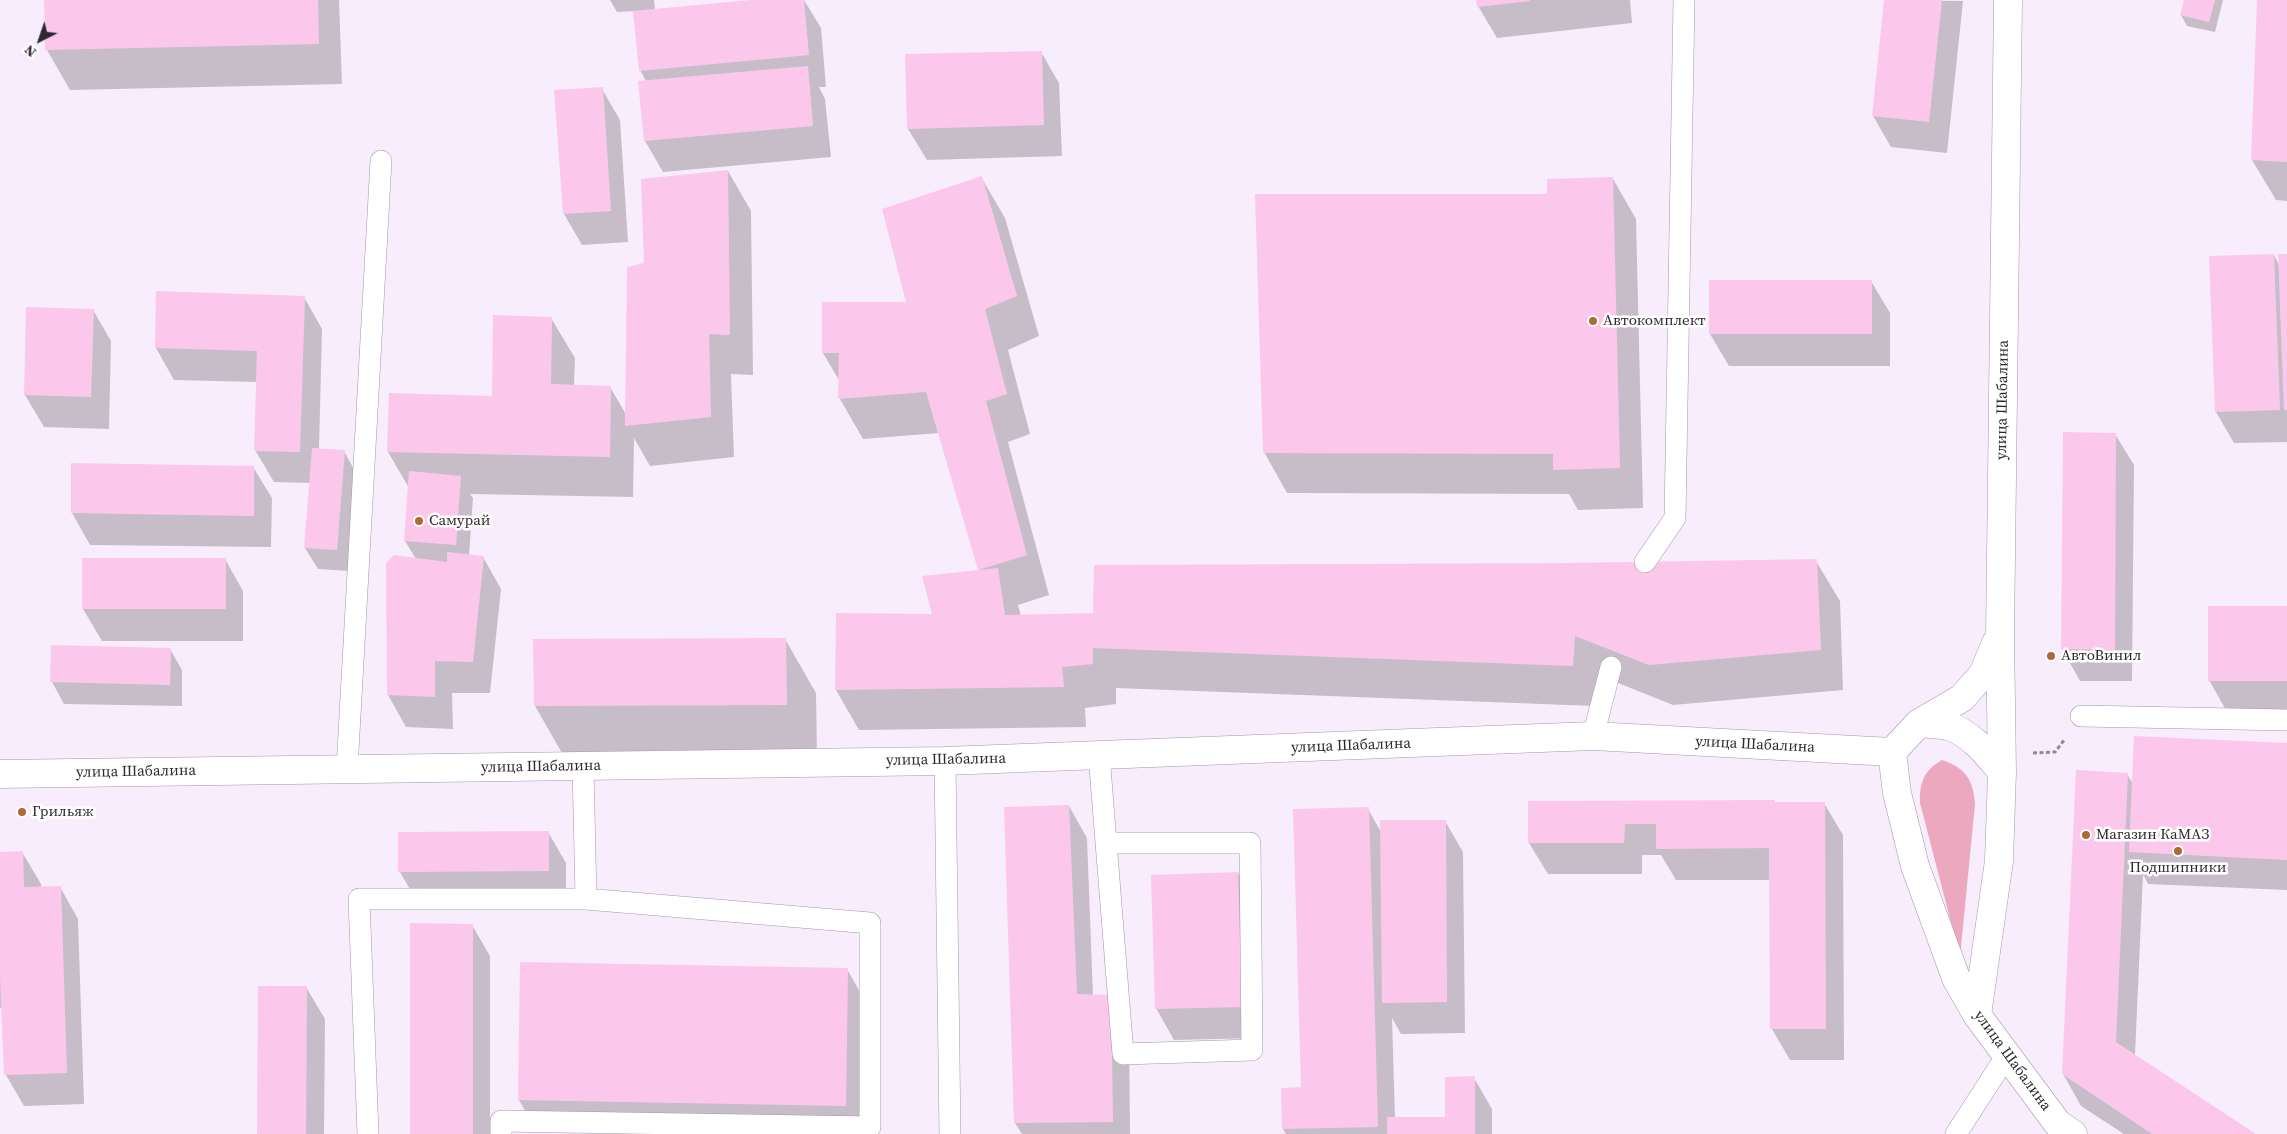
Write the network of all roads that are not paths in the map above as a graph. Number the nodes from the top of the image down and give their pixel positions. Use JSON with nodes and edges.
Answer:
{"nodes":[{"id":1,"x":1684,"y":0,"type":"edge"},
{"id":2,"x":2008,"y":0,"type":"edge"},
{"id":3,"x":381,"y":162,"type":"dead end"},
{"id":4,"x":1645,"y":562,"type":"dead end"},
{"id":5,"x":2000,"y":635,"type":"junction"},
{"id":6,"x":1611,"y":667,"type":"dead end"},
{"id":7,"x":2082,"y":716,"type":"road end"},
{"id":8,"x":2287,"y":720,"type":"edge"},
{"id":9,"x":1919,"y":723,"type":"junction"},
{"id":10,"x":1593,"y":736,"type":"junction"},
{"id":11,"x":1892,"y":752,"type":"junction"},
{"id":12,"x":1099,"y":755,"type":"junction"},
{"id":13,"x":945,"y":761,"type":"junction"},
{"id":14,"x":2002,"y":763,"type":"junction"},
{"id":15,"x":583,"y":766,"type":"junction"},
{"id":16,"x":347,"y":769,"type":"junction"},
{"id":17,"x":0,"y":774,"type":"edge"},
{"id":18,"x":1106,"y":843,"type":"junction"},
{"id":19,"x":586,"y":899,"type":"junction"},
{"id":20,"x":1977,"y":1015,"type":"junction"},
{"id":21,"x":2007,"y":1056,"type":"junction"},
{"id":22,"x":368,"y":1134,"type":"edge"},
{"id":23,"x":501,"y":1134,"type":"edge"},
{"id":24,"x":950,"y":1134,"type":"edge"},
{"id":25,"x":1956,"y":1134,"type":"edge"},
{"id":26,"x":2073,"y":1134,"type":"edge"}],
"edges":[{"from":1,"to":4,"type":"lane"},
{"from":2,"to":5,"type":"main road","name":"улица Шабалина"},
{"from":3,"to":16,"type":"lane"},
{"from":5,"to":9,"type":"main road","name":"улица Шабалина"},
{"from":5,"to":14,"type":"main road"},
{"from":6,"to":10,"type":"lane"},
{"from":7,"to":8,"type":"lane"},
{"from":9,"to":11,"type":"main road","name":"улица Шабалина"},
{"from":9,"to":14,"type":"main road"},
{"from":10,"to":11,"type":"main road","name":"улица Шабалина"},
{"from":10,"to":12,"type":"main road","name":"улица Шабалина"},
{"from":11,"to":20,"type":"main road","name":"улица Шабалина"},
{"from":12,"to":13,"type":"main road","name":"улица Шабалина"},
{"from":12,"to":18,"type":"lane"},
{"from":13,"to":15,"type":"main road","name":"улица Шабалина"},
{"from":13,"to":24,"type":"lane"},
{"from":14,"to":20,"type":"main road"},
{"from":15,"to":16,"type":"main road","name":"улица Шабалина"},
{"from":15,"to":19,"type":"lane"},
{"from":16,"to":17,"type":"main road","name":"улица Шабалина"},
{"from":18,"to":18,"type":"lane"},
{"from":19,"to":22,"type":"lane"},
{"from":19,"to":23,"type":"lane"},
{"from":20,"to":21,"type":"main road","name":"улица Шабалина"},
{"from":21,"to":25,"type":"lane"},
{"from":21,"to":26,"type":"main road","name":"улица Шабалина"}]}
